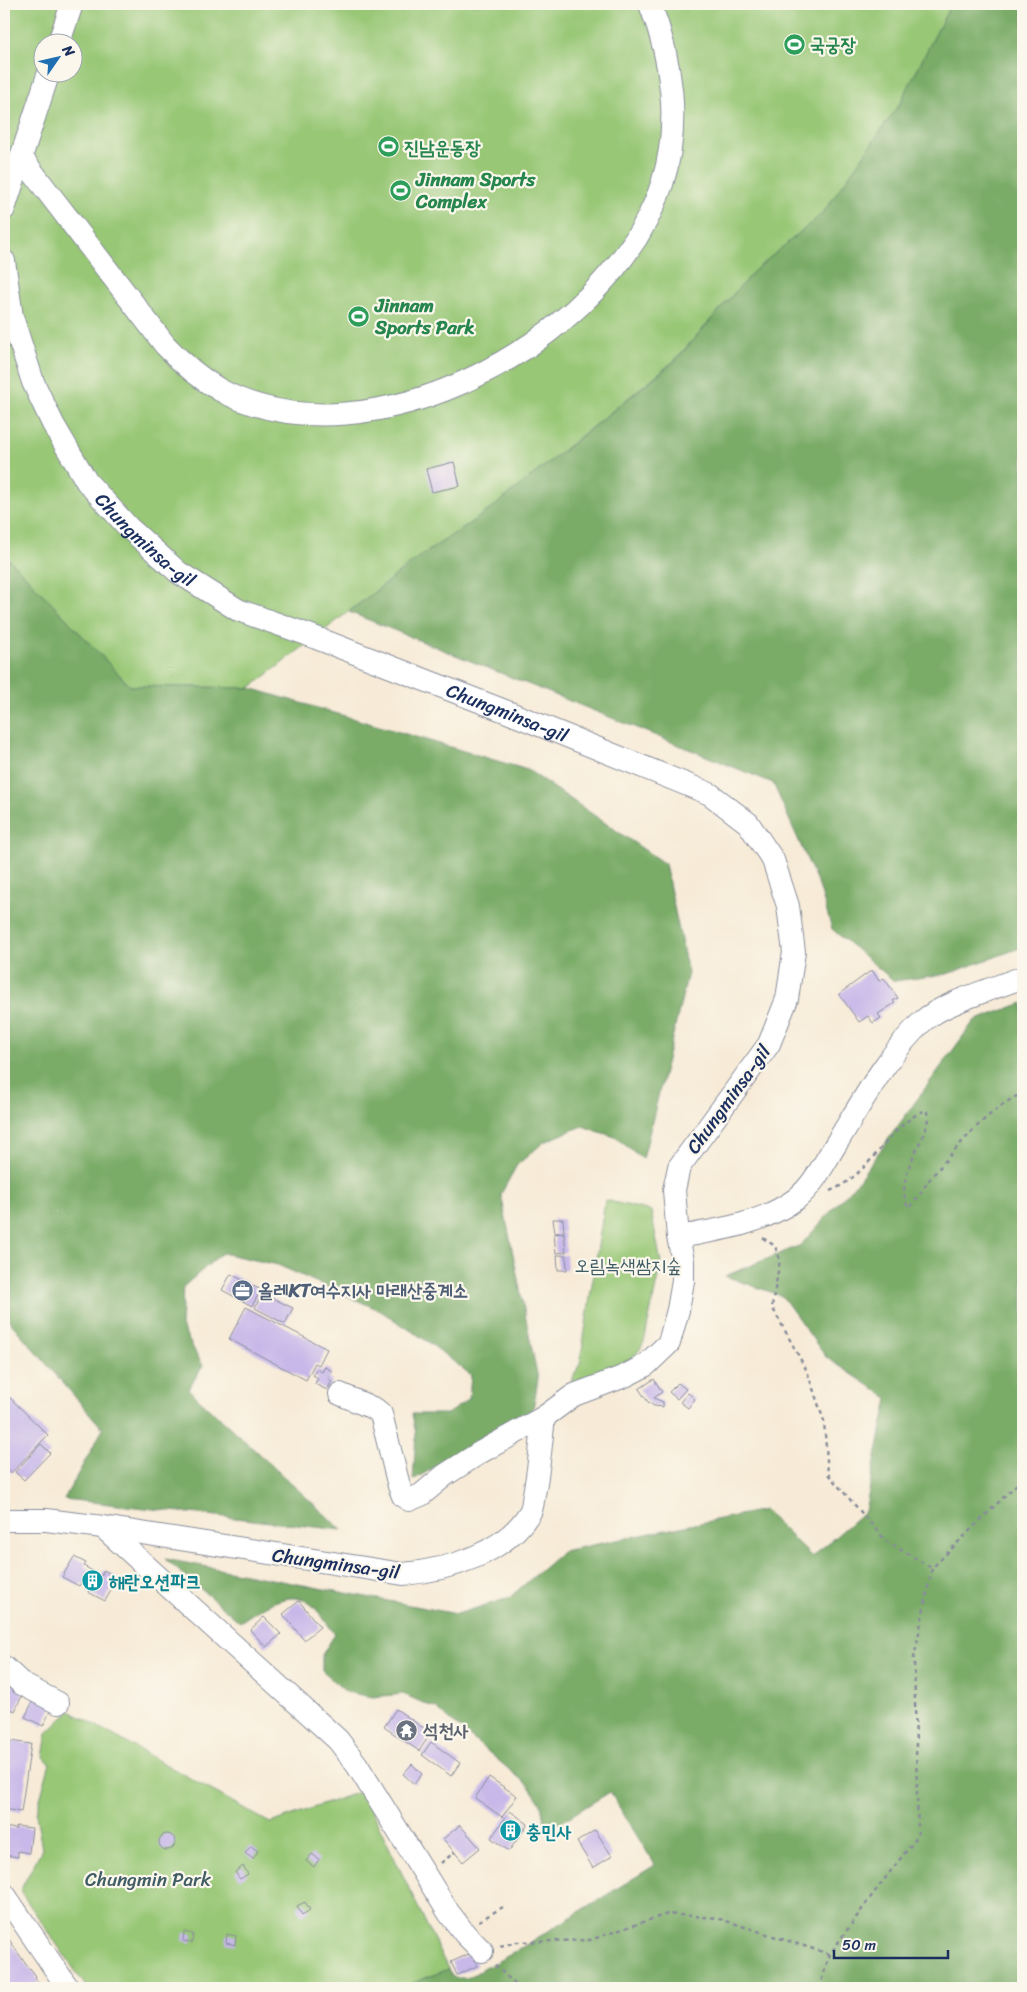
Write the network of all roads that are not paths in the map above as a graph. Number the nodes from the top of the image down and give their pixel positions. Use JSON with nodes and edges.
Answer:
{"nodes":[{"id":1,"x":72,"y":4,"type":"edge"},
{"id":2,"x":650,"y":4,"type":"edge"},
{"id":3,"x":62,"y":32,"type":"edge"},
{"id":4,"x":46,"y":82,"type":"edge"},
{"id":5,"x":21,"y":157,"type":"junction"},
{"id":6,"x":4,"y":209,"type":"edge"},
{"id":7,"x":4,"y":262,"type":"edge"},
{"id":8,"x":1023,"y":977,"type":"edge"},
{"id":9,"x":678,"y":1237,"type":"junction"},
{"id":10,"x":340,"y":1394,"type":"dead end"},
{"id":11,"x":544,"y":1418,"type":"junction"},
{"id":12,"x":4,"y":1520,"type":"edge"},
{"id":13,"x":102,"y":1527,"type":"junction"},
{"id":14,"x":4,"y":1667,"type":"edge"},
{"id":15,"x":58,"y":1703,"type":"dead end"},
{"id":16,"x":5,"y":1898,"type":"edge"},
{"id":17,"x":482,"y":1951,"type":"road end"},
{"id":18,"x":68,"y":1988,"type":"edge"}],
"edges":[{"from":1,"to":3,"type":"street"},
{"from":2,"to":5,"type":"street"},
{"from":4,"to":5,"type":"street"},
{"from":5,"to":6,"type":"street"},
{"from":7,"to":9,"type":"street","name":"Chungminsa-gil"},
{"from":8,"to":9,"type":"street"},
{"from":9,"to":11,"type":"street","name":"Chungminsa-gil"},
{"from":10,"to":11,"type":"street"},
{"from":11,"to":13,"type":"street","name":"Chungminsa-gil"},
{"from":12,"to":13,"type":"street","name":"Chungminsa-gil"},
{"from":13,"to":17,"type":"street"},
{"from":14,"to":15,"type":"street"},
{"from":16,"to":18,"type":"street"}]}
